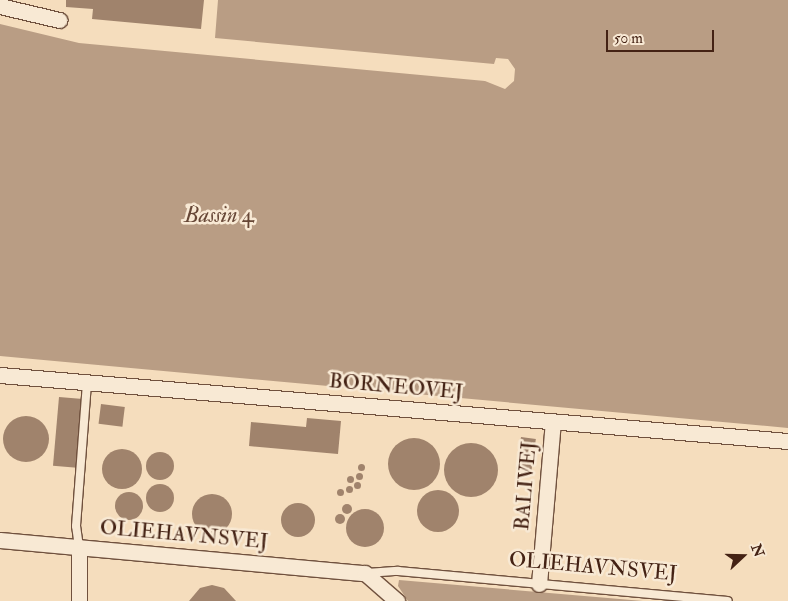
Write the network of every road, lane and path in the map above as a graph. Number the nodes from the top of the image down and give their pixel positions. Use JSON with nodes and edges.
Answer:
{"nodes":[{"id":1,"x":0,"y":6,"type":"edge"},
{"id":2,"x":59,"y":20,"type":"dead end"},
{"id":3,"x":0,"y":375,"type":"edge"},
{"id":4,"x":87,"y":382,"type":"junction"},
{"id":5,"x":553,"y":422,"type":"junction"},
{"id":6,"x":788,"y":441,"type":"edge"},
{"id":7,"x":0,"y":540,"type":"edge"},
{"id":8,"x":79,"y":547,"type":"junction"},
{"id":9,"x":365,"y":574,"type":"junction"},
{"id":10,"x":539,"y":584,"type":"junction"},
{"id":11,"x":79,"y":601,"type":"edge"},
{"id":12,"x":397,"y":601,"type":"edge"},
{"id":13,"x":728,"y":601,"type":"edge"}],
"edges":[{"from":1,"to":2,"type":"street"},
{"from":3,"to":4,"type":"street","name":"BORNEOVEJ"},
{"from":4,"to":5,"type":"street","name":"BORNEOVEJ"},
{"from":4,"to":8,"type":"lane"},
{"from":5,"to":6,"type":"street","name":"BORNEOVEJ"},
{"from":5,"to":10,"type":"street","name":"BALIVEJ"},
{"from":7,"to":8,"type":"street","name":"OLIEHAVNSVEJ"},
{"from":8,"to":9,"type":"street","name":"OLIEHAVNSVEJ"},
{"from":8,"to":11,"type":"street"},
{"from":9,"to":10,"type":"lane","name":"OLIEHAVNSVEJ"},
{"from":9,"to":12,"type":"street"},
{"from":10,"to":13,"type":"lane","name":"OLIEHAVNSVEJ"}]}
